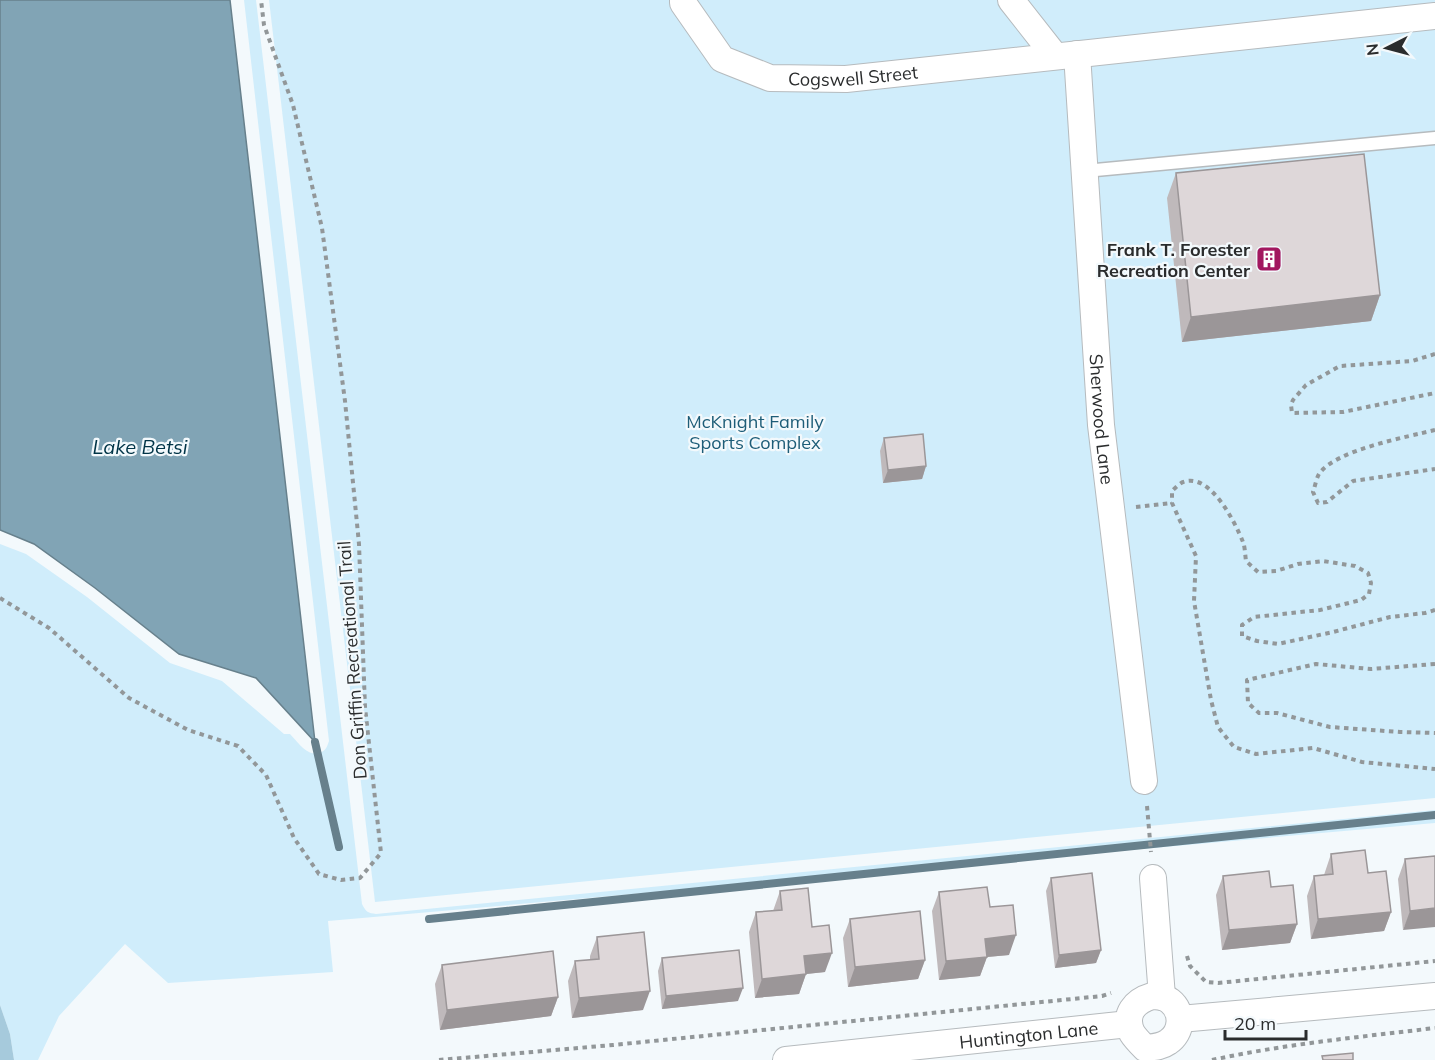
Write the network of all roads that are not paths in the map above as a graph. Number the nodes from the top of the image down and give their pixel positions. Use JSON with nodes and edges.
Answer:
{"nodes":[{"id":1,"x":683,"y":0,"type":"edge"},
{"id":2,"x":1011,"y":0,"type":"edge"},
{"id":3,"x":1435,"y":16,"type":"edge"},
{"id":4,"x":1066,"y":55,"type":"junction"},
{"id":5,"x":1435,"y":138,"type":"edge"},
{"id":6,"x":1085,"y":171,"type":"junction"},
{"id":7,"x":1144,"y":781,"type":"dead end"},
{"id":8,"x":1152,"y":870,"type":"road end"},
{"id":9,"x":1435,"y":996,"type":"edge"},
{"id":10,"x":1162,"y":997,"type":"junction"},
{"id":11,"x":1180,"y":1018,"type":"junction"},
{"id":12,"x":1129,"y":1024,"type":"junction"},
{"id":13,"x":1145,"y":1054,"type":"edge"},
{"id":14,"x":786,"y":1060,"type":"edge"}],
"edges":[{"from":1,"to":4,"type":"street","name":"Cogswell Street"},
{"from":2,"to":4,"type":"street"},
{"from":3,"to":4,"type":"street","name":"Cogswell Street"},
{"from":4,"to":6,"type":"street","name":"Sherwood Lane"},
{"from":5,"to":6,"type":"lane"},
{"from":6,"to":7,"type":"street","name":"Sherwood Lane"},
{"from":8,"to":10,"type":"street"},
{"from":9,"to":11,"type":"street"},
{"from":10,"to":11,"type":"street"},
{"from":10,"to":12,"type":"street"},
{"from":11,"to":13,"type":"street"},
{"from":12,"to":13,"type":"street"},
{"from":12,"to":14,"type":"street","name":"Huntington Lane"}]}
